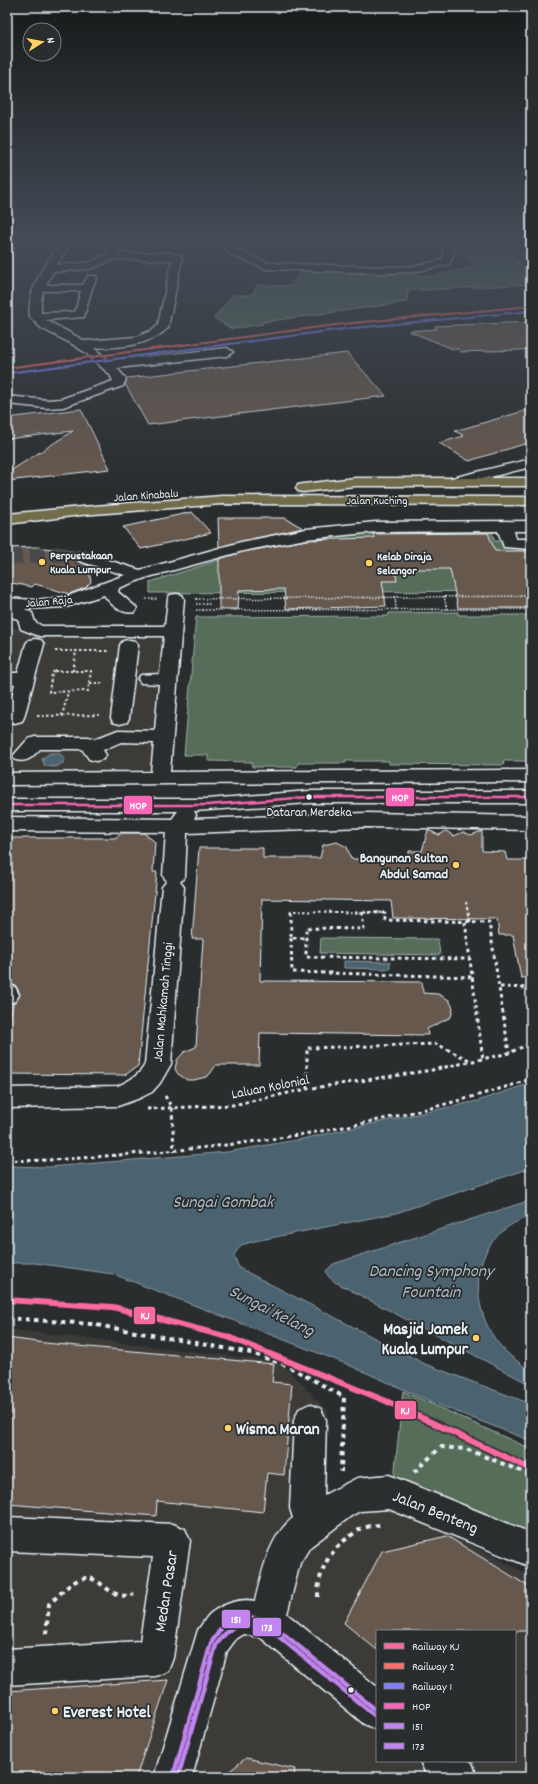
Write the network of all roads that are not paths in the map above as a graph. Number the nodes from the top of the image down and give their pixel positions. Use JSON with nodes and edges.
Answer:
{"nodes":[{"id":1,"x":42,"y":322,"type":"edge"},
{"id":2,"x":165,"y":322,"type":"edge"},
{"id":3,"x":82,"y":345,"type":"junction"},
{"id":4,"x":227,"y":352,"type":"dead end"},
{"id":5,"x":106,"y":365,"type":"junction"},
{"id":6,"x":7,"y":400,"type":"edge"},
{"id":7,"x":531,"y":463,"type":"edge"},
{"id":8,"x":453,"y":482,"type":"junction"},
{"id":9,"x":531,"y":482,"type":"edge"},
{"id":10,"x":286,"y":490,"type":"junction"},
{"id":11,"x":531,"y":490,"type":"edge"},
{"id":12,"x":500,"y":496,"type":"junction"},
{"id":13,"x":222,"y":500,"type":"junction"},
{"id":14,"x":531,"y":501,"type":"edge"},
{"id":15,"x":7,"y":509,"type":"edge"},
{"id":16,"x":531,"y":510,"type":"edge"},
{"id":17,"x":7,"y":519,"type":"edge"},
{"id":18,"x":521,"y":527,"type":"edge"},
{"id":19,"x":531,"y":544,"type":"edge"},
{"id":20,"x":85,"y":558,"type":"tunnel mouth"},
{"id":21,"x":176,"y":565,"type":"junction"},
{"id":22,"x":139,"y":575,"type":"junction"},
{"id":23,"x":112,"y":584,"type":"junction"},
{"id":24,"x":7,"y":603,"type":"edge"},
{"id":25,"x":134,"y":604,"type":"road end"},
{"id":26,"x":7,"y":611,"type":"edge"},
{"id":27,"x":172,"y":631,"type":"junction"},
{"id":28,"x":36,"y":642,"type":"junction"},
{"id":29,"x":129,"y":642,"type":"junction"},
{"id":30,"x":7,"y":678,"type":"edge"},
{"id":31,"x":168,"y":678,"type":"junction"},
{"id":32,"x":26,"y":679,"type":"junction"},
{"id":33,"x":136,"y":679,"type":"junction"},
{"id":34,"x":119,"y":724,"type":"junction"},
{"id":35,"x":163,"y":737,"type":"junction"},
{"id":36,"x":94,"y":765,"type":"junction"},
{"id":37,"x":21,"y":767,"type":"edge"},
{"id":38,"x":531,"y":776,"type":"edge"},
{"id":39,"x":160,"y":778,"type":"junction"},
{"id":40,"x":531,"y":797,"type":"edge"},
{"id":41,"x":7,"y":805,"type":"edge"},
{"id":42,"x":207,"y":805,"type":"junction"},
{"id":43,"x":7,"y":824,"type":"edge"},
{"id":44,"x":531,"y":824,"type":"edge"},
{"id":45,"x":177,"y":826,"type":"junction"},
{"id":46,"x":7,"y":1098,"type":"edge"},
{"id":47,"x":310,"y":1420,"type":"dead end"},
{"id":48,"x":312,"y":1524,"type":"junction"},
{"id":49,"x":7,"y":1534,"type":"edge"},
{"id":50,"x":531,"y":1550,"type":"edge"},
{"id":51,"x":268,"y":1621,"type":"junction"},
{"id":52,"x":7,"y":1666,"type":"edge"},
{"id":53,"x":376,"y":1710,"type":"edge"},
{"id":54,"x":440,"y":1762,"type":"edge"},
{"id":55,"x":173,"y":1777,"type":"edge"},
{"id":56,"x":458,"y":1777,"type":"edge"}],
"edges":[{"from":1,"to":3,"type":"street"},
{"from":2,"to":3,"type":"street"},
{"from":3,"to":5,"type":"street"},
{"from":4,"to":5,"type":"street"},
{"from":5,"to":6,"type":"street"},
{"from":7,"to":8,"type":"street"},
{"from":8,"to":9,"type":"highway"},
{"from":8,"to":10,"type":"highway"},
{"from":10,"to":12,"type":"highway","name":"Jalan Kuching"},
{"from":10,"to":15,"type":"highway","name":"Jalan Kinabalu"},
{"from":11,"to":12,"type":"highway","name":"Jalan Kuching"},
{"from":12,"to":13,"type":"highway","name":"Jalan Kuching"},
{"from":12,"to":14,"type":"highway","name":"Jalan Kuching"},
{"from":13,"to":16,"type":"highway"},
{"from":13,"to":17,"type":"highway","name":"Jalan Kinabalu"},
{"from":18,"to":19,"type":"street"},
{"from":18,"to":21,"type":"street","name":"Jalan Raja"},
{"from":20,"to":22,"type":"street"},
{"from":21,"to":22,"type":"street","name":"Jalan Raja"},
{"from":21,"to":27,"type":"street"},
{"from":22,"to":23,"type":"street","name":"Jalan Raja"},
{"from":23,"to":24,"type":"street","name":"Jalan Raja"},
{"from":23,"to":25,"type":"street"},
{"from":26,"to":28,"type":"street"},
{"from":27,"to":29,"type":"street"},
{"from":27,"to":31,"type":"street"},
{"from":28,"to":29,"type":"street"},
{"from":28,"to":32,"type":"street"},
{"from":29,"to":33,"type":"street"},
{"from":30,"to":32,"type":"street"},
{"from":31,"to":33,"type":"street"},
{"from":31,"to":35,"type":"street"},
{"from":32,"to":37,"type":"street"},
{"from":33,"to":34,"type":"street"},
{"from":34,"to":35,"type":"street"},
{"from":34,"to":36,"type":"street"},
{"from":35,"to":39,"type":"street"},
{"from":36,"to":37,"type":"street"},
{"from":36,"to":37,"type":"street"},
{"from":36,"to":39,"type":"street"},
{"from":38,"to":39,"type":"street"},
{"from":40,"to":42,"type":"street"},
{"from":41,"to":42,"type":"street"},
{"from":42,"to":45,"type":"street"},
{"from":43,"to":45,"type":"street"},
{"from":44,"to":45,"type":"street"},
{"from":45,"to":46,"type":"street","name":"Jalan Mahkamah Tinggi"},
{"from":47,"to":48,"type":"street"},
{"from":48,"to":50,"type":"street","name":"Jalan Benteng"},
{"from":48,"to":51,"type":"street","name":"Jalan Benteng"},
{"from":49,"to":52,"type":"street","name":"Medan Pasar"},
{"from":51,"to":53,"type":"street"},
{"from":51,"to":55,"type":"street"},
{"from":54,"to":56,"type":"street"}]}
